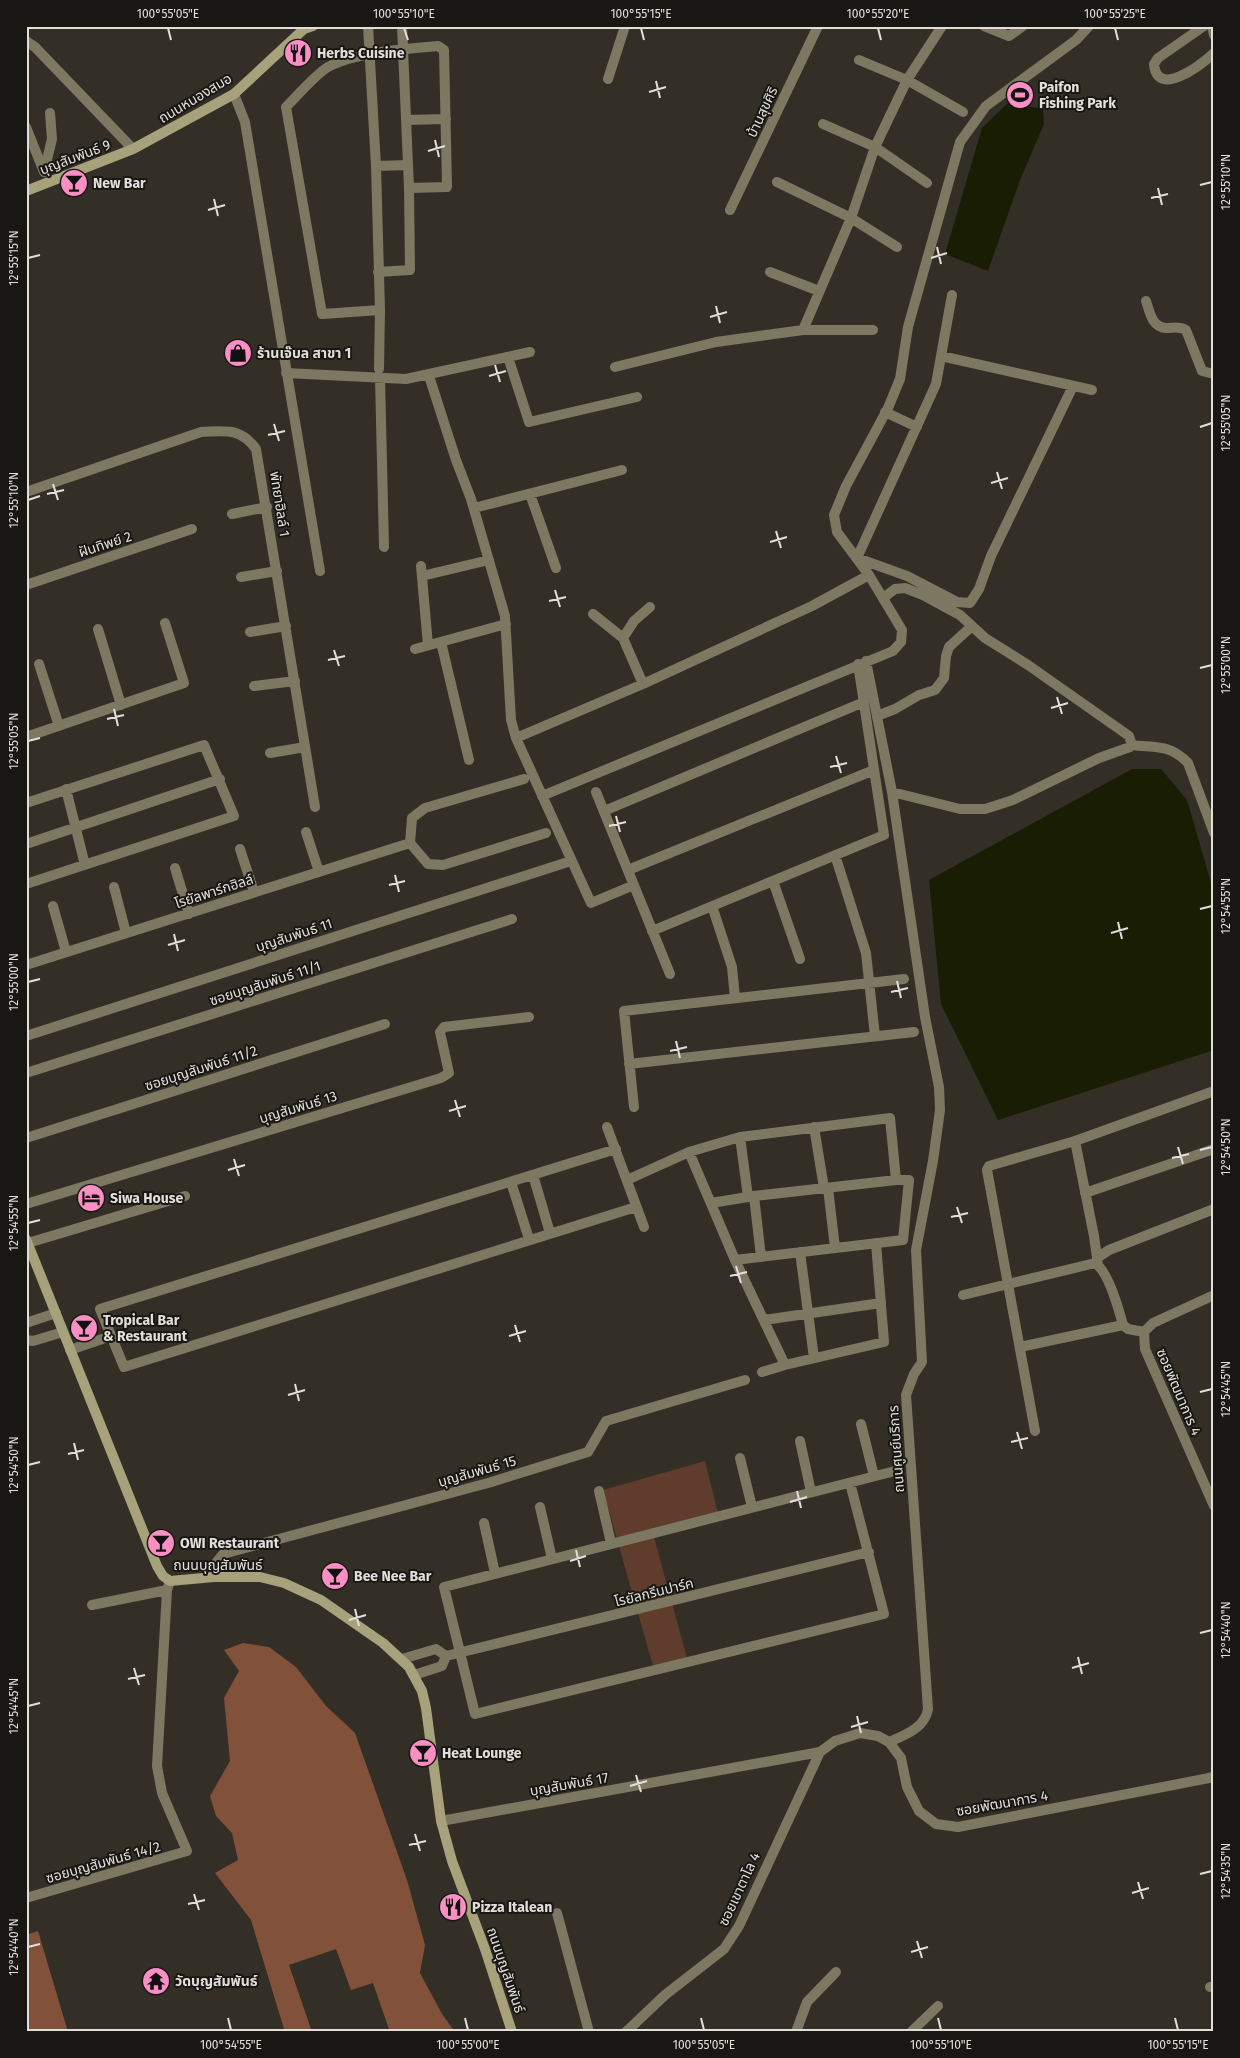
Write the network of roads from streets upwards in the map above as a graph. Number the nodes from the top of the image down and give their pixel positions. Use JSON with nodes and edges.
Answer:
{"nodes":[{"id":1,"x":368,"y":26,"type":"edge"},
{"id":2,"x":402,"y":26,"type":"edge"},
{"id":3,"x":625,"y":26,"type":"edge"},
{"id":4,"x":818,"y":26,"type":"edge"},
{"id":5,"x":942,"y":26,"type":"edge"},
{"id":6,"x":984,"y":26,"type":"edge"},
{"id":7,"x":1023,"y":26,"type":"edge"},
{"id":8,"x":1090,"y":26,"type":"edge"},
{"id":9,"x":1204,"y":26,"type":"edge"},
{"id":10,"x":1212,"y":26,"type":"edge"},
{"id":11,"x":305,"y":27,"type":"edge"},
{"id":12,"x":1214,"y":35,"type":"edge"},
{"id":13,"x":26,"y":41,"type":"edge"},
{"id":14,"x":404,"y":49,"type":"junction"},
{"id":15,"x":1214,"y":53,"type":"edge"},
{"id":16,"x":370,"y":55,"type":"junction"},
{"id":17,"x":859,"y":60,"type":"dead end"},
{"id":18,"x":608,"y":79,"type":"dead end"},
{"id":19,"x":907,"y":80,"type":"junction"},
{"id":20,"x":234,"y":94,"type":"junction"},
{"id":21,"x":963,"y":112,"type":"dead end"},
{"id":22,"x":50,"y":113,"type":"dead end"},
{"id":23,"x":446,"y":119,"type":"junction"},
{"id":24,"x":406,"y":120,"type":"junction"},
{"id":25,"x":823,"y":124,"type":"dead end"},
{"id":26,"x":26,"y":127,"type":"edge"},
{"id":27,"x":875,"y":147,"type":"junction"},
{"id":28,"x":133,"y":150,"type":"junction"},
{"id":29,"x":408,"y":165,"type":"junction"},
{"id":30,"x":376,"y":166,"type":"junction"},
{"id":31,"x":46,"y":177,"type":"junction"},
{"id":32,"x":777,"y":182,"type":"dead end"},
{"id":33,"x":927,"y":183,"type":"dead end"},
{"id":34,"x":409,"y":188,"type":"junction"},
{"id":35,"x":26,"y":191,"type":"edge"},
{"id":36,"x":730,"y":210,"type":"dead end"},
{"id":37,"x":851,"y":218,"type":"junction"},
{"id":38,"x":897,"y":246,"type":"dead end"},
{"id":39,"x":378,"y":272,"type":"junction"},
{"id":40,"x":770,"y":272,"type":"dead end"},
{"id":41,"x":819,"y":291,"type":"junction"},
{"id":42,"x":952,"y":295,"type":"dead end"},
{"id":43,"x":1146,"y":301,"type":"dead end"},
{"id":44,"x":380,"y":310,"type":"junction"},
{"id":45,"x":803,"y":330,"type":"junction"},
{"id":46,"x":873,"y":330,"type":"dead end"},
{"id":47,"x":530,"y":352,"type":"dead end"},
{"id":48,"x":941,"y":356,"type":"junction"},
{"id":49,"x":508,"y":357,"type":"junction"},
{"id":50,"x":616,"y":367,"type":"dead end"},
{"id":51,"x":286,"y":373,"type":"junction"},
{"id":52,"x":380,"y":374,"type":"junction"},
{"id":53,"x":1214,"y":374,"type":"edge"},
{"id":54,"x":429,"y":376,"type":"junction"},
{"id":55,"x":1073,"y":386,"type":"junction"},
{"id":56,"x":1092,"y":390,"type":"dead end"},
{"id":57,"x":637,"y":397,"type":"dead end"},
{"id":58,"x":885,"y":412,"type":"junction"},
{"id":59,"x":916,"y":427,"type":"junction"},
{"id":60,"x":622,"y":470,"type":"dead end"},
{"id":61,"x":26,"y":492,"type":"edge"},
{"id":62,"x":530,"y":494,"type":"junction"},
{"id":63,"x":267,"y":507,"type":"junction"},
{"id":64,"x":474,"y":508,"type":"junction"},
{"id":65,"x":232,"y":514,"type":"dead end"},
{"id":66,"x":192,"y":529,"type":"dead end"},
{"id":67,"x":384,"y":547,"type":"dead end"},
{"id":68,"x":857,"y":558,"type":"junction"},
{"id":69,"x":489,"y":560,"type":"junction"},
{"id":70,"x":556,"y":568,"type":"dead end"},
{"id":71,"x":320,"y":570,"type":"dead end"},
{"id":72,"x":277,"y":571,"type":"junction"},
{"id":73,"x":869,"y":575,"type":"junction"},
{"id":74,"x":240,"y":577,"type":"dead end"},
{"id":75,"x":26,"y":585,"type":"edge"},
{"id":76,"x":883,"y":598,"type":"junction"},
{"id":77,"x":650,"y":607,"type":"dead end"},
{"id":78,"x":593,"y":614,"type":"dead end"},
{"id":79,"x":166,"y":623,"type":"dead end"},
{"id":80,"x":506,"y":624,"type":"junction"},
{"id":81,"x":286,"y":626,"type":"junction"},
{"id":82,"x":972,"y":626,"type":"junction"},
{"id":83,"x":98,"y":629,"type":"dead end"},
{"id":84,"x":250,"y":632,"type":"dead end"},
{"id":85,"x":623,"y":638,"type":"junction"},
{"id":86,"x":441,"y":642,"type":"junction"},
{"id":87,"x":428,"y":645,"type":"junction"},
{"id":88,"x":416,"y":649,"type":"dead end"},
{"id":89,"x":862,"y":662,"type":"junction"},
{"id":90,"x":39,"y":664,"type":"dead end"},
{"id":91,"x":295,"y":681,"type":"junction"},
{"id":92,"x":643,"y":684,"type":"junction"},
{"id":93,"x":254,"y":686,"type":"dead end"},
{"id":94,"x":864,"y":702,"type":"junction"},
{"id":95,"x":120,"y":705,"type":"junction"},
{"id":96,"x":877,"y":716,"type":"junction"},
{"id":97,"x":59,"y":726,"type":"junction"},
{"id":98,"x":26,"y":738,"type":"edge"},
{"id":99,"x":516,"y":738,"type":"junction"},
{"id":100,"x":1132,"y":745,"type":"junction"},
{"id":101,"x":306,"y":747,"type":"junction"},
{"id":102,"x":270,"y":753,"type":"dead end"},
{"id":103,"x":469,"y":760,"type":"dead end"},
{"id":104,"x":874,"y":770,"type":"junction"},
{"id":105,"x":220,"y":779,"type":"junction"},
{"id":106,"x":524,"y":779,"type":"dead end"},
{"id":107,"x":66,"y":789,"type":"junction"},
{"id":108,"x":596,"y":792,"type":"dead end"},
{"id":109,"x":892,"y":792,"type":"junction"},
{"id":110,"x":542,"y":796,"type":"junction"},
{"id":111,"x":26,"y":803,"type":"edge"},
{"id":112,"x":315,"y":807,"type":"dead end"},
{"id":113,"x":604,"y":811,"type":"junction"},
{"id":114,"x":76,"y":828,"type":"junction"},
{"id":115,"x":306,"y":832,"type":"dead end"},
{"id":116,"x":546,"y":832,"type":"dead end"},
{"id":117,"x":1214,"y":833,"type":"edge"},
{"id":118,"x":410,"y":843,"type":"junction"},
{"id":119,"x":26,"y":844,"type":"edge"},
{"id":120,"x":240,"y":849,"type":"dead end"},
{"id":121,"x":835,"y":855,"type":"junction"},
{"id":122,"x":571,"y":860,"type":"junction"},
{"id":123,"x":85,"y":865,"type":"junction"},
{"id":124,"x":175,"y":868,"type":"dead end"},
{"id":125,"x":628,"y":870,"type":"junction"},
{"id":126,"x":319,"y":872,"type":"junction"},
{"id":127,"x":774,"y":881,"type":"junction"},
{"id":128,"x":26,"y":884,"type":"edge"},
{"id":129,"x":634,"y":885,"type":"junction"},
{"id":130,"x":114,"y":887,"type":"dead end"},
{"id":131,"x":254,"y":892,"type":"junction"},
{"id":132,"x":53,"y":906,"type":"dead end"},
{"id":133,"x":712,"y":906,"type":"junction"},
{"id":134,"x":189,"y":914,"type":"junction"},
{"id":135,"x":512,"y":919,"type":"dead end"},
{"id":136,"x":652,"y":931,"type":"junction"},
{"id":137,"x":126,"y":933,"type":"junction"},
{"id":138,"x":66,"y":952,"type":"junction"},
{"id":139,"x":800,"y":959,"type":"dead end"},
{"id":140,"x":26,"y":965,"type":"edge"},
{"id":141,"x":670,"y":974,"type":"dead end"},
{"id":142,"x":904,"y":979,"type":"dead end"},
{"id":143,"x":869,"y":983,"type":"junction"},
{"id":144,"x":736,"y":998,"type":"junction"},
{"id":145,"x":529,"y":1017,"type":"dead end"},
{"id":146,"x":385,"y":1024,"type":"dead end"},
{"id":147,"x":914,"y":1032,"type":"dead end"},
{"id":148,"x":26,"y":1036,"type":"edge"},
{"id":149,"x":875,"y":1036,"type":"junction"},
{"id":150,"x":630,"y":1064,"type":"junction"},
{"id":151,"x":26,"y":1073,"type":"edge"},
{"id":152,"x":1214,"y":1091,"type":"edge"},
{"id":153,"x":634,"y":1107,"type":"dead end"},
{"id":154,"x":607,"y":1127,"type":"dead end"},
{"id":155,"x":814,"y":1127,"type":"junction"},
{"id":156,"x":740,"y":1137,"type":"junction"},
{"id":157,"x":26,"y":1138,"type":"edge"},
{"id":158,"x":1076,"y":1141,"type":"junction"},
{"id":159,"x":616,"y":1149,"type":"junction"},
{"id":160,"x":1214,"y":1149,"type":"edge"},
{"id":161,"x":688,"y":1152,"type":"junction"},
{"id":162,"x":533,"y":1175,"type":"junction"},
{"id":163,"x":627,"y":1180,"type":"junction"},
{"id":164,"x":896,"y":1180,"type":"junction"},
{"id":165,"x":511,"y":1182,"type":"junction"},
{"id":166,"x":826,"y":1188,"type":"junction"},
{"id":167,"x":1085,"y":1193,"type":"junction"},
{"id":168,"x":186,"y":1196,"type":"dead end"},
{"id":169,"x":751,"y":1196,"type":"junction"},
{"id":170,"x":711,"y":1203,"type":"junction"},
{"id":171,"x":26,"y":1204,"type":"edge"},
{"id":172,"x":636,"y":1207,"type":"junction"},
{"id":173,"x":1214,"y":1208,"type":"edge"},
{"id":174,"x":644,"y":1228,"type":"dead end"},
{"id":175,"x":550,"y":1233,"type":"junction"},
{"id":176,"x":529,"y":1239,"type":"junction"},
{"id":177,"x":27,"y":1241,"type":"edge"},
{"id":178,"x":876,"y":1243,"type":"junction"},
{"id":179,"x":835,"y":1248,"type":"junction"},
{"id":180,"x":800,"y":1252,"type":"junction"},
{"id":181,"x":761,"y":1257,"type":"junction"},
{"id":182,"x":736,"y":1260,"type":"junction"},
{"id":183,"x":1098,"y":1261,"type":"junction"},
{"id":184,"x":1007,"y":1284,"type":"junction"},
{"id":185,"x":1214,"y":1294,"type":"edge"},
{"id":186,"x":963,"y":1295,"type":"dead end"},
{"id":187,"x":881,"y":1304,"type":"junction"},
{"id":188,"x":56,"y":1313,"type":"junction"},
{"id":189,"x":808,"y":1314,"type":"junction"},
{"id":190,"x":764,"y":1320,"type":"junction"},
{"id":191,"x":26,"y":1323,"type":"edge"},
{"id":192,"x":1123,"y":1325,"type":"junction"},
{"id":193,"x":63,"y":1332,"type":"junction"},
{"id":194,"x":1144,"y":1332,"type":"junction"},
{"id":195,"x":111,"y":1336,"type":"junction"},
{"id":196,"x":26,"y":1340,"type":"edge"},
{"id":197,"x":1020,"y":1347,"type":"junction"},
{"id":198,"x":70,"y":1350,"type":"junction"},
{"id":199,"x":814,"y":1358,"type":"junction"},
{"id":200,"x":785,"y":1365,"type":"junction"},
{"id":201,"x":762,"y":1372,"type":"dead end"},
{"id":202,"x":745,"y":1380,"type":"dead end"},
{"id":203,"x":861,"y":1424,"type":"dead end"},
{"id":204,"x":1035,"y":1431,"type":"dead end"},
{"id":205,"x":800,"y":1441,"type":"dead end"},
{"id":206,"x":740,"y":1458,"type":"dead end"},
{"id":207,"x":895,"y":1471,"type":"dead end"},
{"id":208,"x":874,"y":1476,"type":"junction"},
{"id":209,"x":850,"y":1483,"type":"junction"},
{"id":210,"x":599,"y":1491,"type":"dead end"},
{"id":211,"x":811,"y":1492,"type":"junction"},
{"id":212,"x":1214,"y":1506,"type":"edge"},
{"id":213,"x":540,"y":1507,"type":"dead end"},
{"id":214,"x":752,"y":1508,"type":"junction"},
{"id":215,"x":484,"y":1523,"type":"dead end"},
{"id":216,"x":611,"y":1543,"type":"junction"},
{"id":217,"x":869,"y":1552,"type":"junction"},
{"id":218,"x":552,"y":1559,"type":"junction"},
{"id":219,"x":495,"y":1573,"type":"junction"},
{"id":220,"x":214,"y":1577,"type":"junction"},
{"id":221,"x":168,"y":1586,"type":"junction"},
{"id":222,"x":92,"y":1605,"type":"dead end"},
{"id":223,"x":461,"y":1652,"type":"junction"},
{"id":224,"x":446,"y":1656,"type":"junction"},
{"id":225,"x":402,"y":1659,"type":"junction"},
{"id":226,"x":414,"y":1675,"type":"junction"},
{"id":227,"x":890,"y":1742,"type":"junction"},
{"id":228,"x":820,"y":1752,"type":"junction"},
{"id":229,"x":1214,"y":1776,"type":"edge"},
{"id":230,"x":441,"y":1821,"type":"junction"},
{"id":231,"x":26,"y":1898,"type":"edge"},
{"id":232,"x":557,"y":1913,"type":"dead end"},
{"id":233,"x":836,"y":1972,"type":"dead end"},
{"id":234,"x":938,"y":2006,"type":"dead end"},
{"id":235,"x":917,"y":2029,"type":"edge"},
{"id":236,"x":512,"y":2032,"type":"edge"},
{"id":237,"x":589,"y":2032,"type":"edge"},
{"id":238,"x":626,"y":2032,"type":"edge"},
{"id":239,"x":796,"y":2032,"type":"edge"}],
"edges":[{"from":1,"to":16,"type":"street"},
{"from":2,"to":14,"type":"street"},
{"from":3,"to":18,"type":"street"},
{"from":4,"to":36,"type":"street","name":"บ้านสุขศิริ"},
{"from":5,"to":19,"type":"street"},
{"from":6,"to":7,"type":"street"},
{"from":8,"to":58,"type":"street"},
{"from":9,"to":15,"type":"street"},
{"from":10,"to":12,"type":"street"},
{"from":11,"to":20,"type":"street","name":"ถนนหนองสมอ"},
{"from":13,"to":28,"type":"street"},
{"from":14,"to":16,"type":"street"},
{"from":14,"to":23,"type":"street"},
{"from":14,"to":24,"type":"street"},
{"from":16,"to":30,"type":"street"},
{"from":16,"to":44,"type":"street"},
{"from":17,"to":19,"type":"street"},
{"from":19,"to":21,"type":"street"},
{"from":19,"to":27,"type":"street"},
{"from":20,"to":28,"type":"street","name":"ถนนหนองสมอ"},
{"from":20,"to":51,"type":"street"},
{"from":22,"to":31,"type":"street"},
{"from":23,"to":24,"type":"street"},
{"from":23,"to":34,"type":"street"},
{"from":24,"to":29,"type":"street"},
{"from":25,"to":27,"type":"street"},
{"from":26,"to":31,"type":"street"},
{"from":27,"to":33,"type":"street"},
{"from":27,"to":37,"type":"street"},
{"from":28,"to":31,"type":"street","name":"บุญสัมพันธ์ 9"},
{"from":29,"to":30,"type":"street"},
{"from":29,"to":34,"type":"street"},
{"from":30,"to":39,"type":"street"},
{"from":31,"to":35,"type":"street","name":"บุญสัมพันธ์ 9"},
{"from":32,"to":37,"type":"street"},
{"from":34,"to":39,"type":"street"},
{"from":37,"to":38,"type":"street"},
{"from":37,"to":41,"type":"street"},
{"from":39,"to":44,"type":"street"},
{"from":40,"to":41,"type":"street"},
{"from":41,"to":45,"type":"street"},
{"from":42,"to":48,"type":"street"},
{"from":43,"to":53,"type":"street"},
{"from":44,"to":52,"type":"street"},
{"from":45,"to":46,"type":"street"},
{"from":45,"to":50,"type":"street"},
{"from":47,"to":49,"type":"street"},
{"from":48,"to":55,"type":"street"},
{"from":48,"to":59,"type":"street"},
{"from":49,"to":54,"type":"street"},
{"from":49,"to":57,"type":"street"},
{"from":51,"to":52,"type":"street"},
{"from":51,"to":71,"type":"street"},
{"from":52,"to":54,"type":"street"},
{"from":52,"to":67,"type":"street"},
{"from":54,"to":64,"type":"street"},
{"from":55,"to":56,"type":"street"},
{"from":55,"to":68,"type":"street"},
{"from":58,"to":59,"type":"street"},
{"from":58,"to":68,"type":"street"},
{"from":59,"to":68,"type":"street"},
{"from":60,"to":62,"type":"street"},
{"from":61,"to":63,"type":"street","name":"พัทยาฮิลล์ 1"},
{"from":62,"to":64,"type":"street"},
{"from":62,"to":70,"type":"street"},
{"from":63,"to":65,"type":"street"},
{"from":63,"to":72,"type":"street","name":"พัทยาฮิลล์ 1"},
{"from":64,"to":69,"type":"street"},
{"from":66,"to":75,"type":"street","name":"ฝันทิพย์ 2"},
{"from":68,"to":73,"type":"street"},
{"from":69,"to":80,"type":"street"},
{"from":69,"to":87,"type":"street"},
{"from":72,"to":74,"type":"street"},
{"from":72,"to":81,"type":"street","name":"พัทยาฮิลล์ 1"},
{"from":73,"to":76,"type":"street"},
{"from":73,"to":92,"type":"street"},
{"from":76,"to":82,"type":"street"},
{"from":76,"to":89,"type":"street"},
{"from":77,"to":85,"type":"street"},
{"from":78,"to":85,"type":"street"},
{"from":79,"to":95,"type":"street"},
{"from":80,"to":86,"type":"street"},
{"from":80,"to":99,"type":"street"},
{"from":81,"to":84,"type":"street"},
{"from":81,"to":91,"type":"street","name":"พัทยาฮิลล์ 1"},
{"from":82,"to":96,"type":"street"},
{"from":82,"to":100,"type":"street"},
{"from":83,"to":95,"type":"street"},
{"from":85,"to":92,"type":"street"},
{"from":86,"to":87,"type":"street"},
{"from":86,"to":103,"type":"street"},
{"from":87,"to":88,"type":"street"},
{"from":89,"to":94,"type":"street"},
{"from":89,"to":96,"type":"street","name":"ถนนศูนย์บริการ"},
{"from":89,"to":110,"type":"street"},
{"from":90,"to":97,"type":"street"},
{"from":91,"to":93,"type":"street"},
{"from":91,"to":101,"type":"street","name":"พัทยาฮิลล์ 1"},
{"from":92,"to":99,"type":"street"},
{"from":94,"to":104,"type":"street"},
{"from":94,"to":113,"type":"street"},
{"from":95,"to":97,"type":"street"},
{"from":96,"to":109,"type":"street","name":"ถนนศูนย์บริการ"},
{"from":97,"to":98,"type":"street"},
{"from":99,"to":110,"type":"street"},
{"from":100,"to":109,"type":"street"},
{"from":100,"to":117,"type":"street"},
{"from":101,"to":102,"type":"street"},
{"from":101,"to":112,"type":"street","name":"พัทยาฮิลล์ 1"},
{"from":104,"to":121,"type":"street"},
{"from":104,"to":125,"type":"street"},
{"from":105,"to":107,"type":"street"},
{"from":105,"to":114,"type":"street"},
{"from":105,"to":123,"type":"street"},
{"from":106,"to":118,"type":"street"},
{"from":107,"to":111,"type":"street"},
{"from":107,"to":114,"type":"street"},
{"from":108,"to":113,"type":"street"},
{"from":109,"to":227,"type":"street","name":"ถนนศูนย์บริการ"},
{"from":110,"to":122,"type":"street"},
{"from":113,"to":125,"type":"street"},
{"from":114,"to":119,"type":"street"},
{"from":114,"to":123,"type":"street"},
{"from":115,"to":126,"type":"street"},
{"from":116,"to":118,"type":"street"},
{"from":118,"to":126,"type":"street","name":"โรยัลพาร์กฮิลล์"},
{"from":120,"to":131,"type":"street"},
{"from":121,"to":127,"type":"street"},
{"from":121,"to":143,"type":"street"},
{"from":122,"to":129,"type":"street"},
{"from":122,"to":148,"type":"street","name":"บุญสัมพันธ์ 11"},
{"from":123,"to":128,"type":"street"},
{"from":124,"to":134,"type":"street"},
{"from":125,"to":129,"type":"street"},
{"from":126,"to":131,"type":"street","name":"โรยัลพาร์กฮิลล์"},
{"from":127,"to":133,"type":"street"},
{"from":127,"to":139,"type":"street"},
{"from":129,"to":136,"type":"street"},
{"from":130,"to":137,"type":"street"},
{"from":131,"to":134,"type":"street","name":"โรยัลพาร์กฮิลล์"},
{"from":132,"to":138,"type":"street"},
{"from":133,"to":136,"type":"street"},
{"from":133,"to":144,"type":"street"},
{"from":134,"to":137,"type":"street","name":"โรยัลพาร์กฮิลล์"},
{"from":135,"to":151,"type":"street","name":"ซอยบุญสัมพันธ์ 11/1"},
{"from":136,"to":141,"type":"street"},
{"from":137,"to":138,"type":"street","name":"โรยัลพาร์กฮิลล์"},
{"from":138,"to":140,"type":"street","name":"โรยัลพาร์กฮิลล์"},
{"from":142,"to":143,"type":"street"},
{"from":143,"to":144,"type":"street"},
{"from":143,"to":149,"type":"street"},
{"from":144,"to":150,"type":"street"},
{"from":145,"to":171,"type":"street","name":"บุญสัมพันธ์ 13"},
{"from":146,"to":157,"type":"street","name":"ซอยบุญสัมพันธ์ 11/2"},
{"from":147,"to":149,"type":"street"},
{"from":149,"to":150,"type":"street"},
{"from":150,"to":153,"type":"street"},
{"from":152,"to":158,"type":"street"},
{"from":154,"to":159,"type":"street"},
{"from":155,"to":156,"type":"street"},
{"from":155,"to":164,"type":"street"},
{"from":155,"to":166,"type":"street"},
{"from":156,"to":161,"type":"street"},
{"from":156,"to":169,"type":"street"},
{"from":158,"to":167,"type":"street"},
{"from":158,"to":184,"type":"street"},
{"from":159,"to":162,"type":"street"},
{"from":159,"to":163,"type":"street"},
{"from":160,"to":167,"type":"street"},
{"from":161,"to":163,"type":"street"},
{"from":161,"to":170,"type":"street"},
{"from":162,"to":165,"type":"street"},
{"from":162,"to":175,"type":"street"},
{"from":163,"to":172,"type":"street"},
{"from":164,"to":166,"type":"street"},
{"from":164,"to":178,"type":"street"},
{"from":165,"to":176,"type":"street"},
{"from":165,"to":195,"type":"street"},
{"from":166,"to":169,"type":"street"},
{"from":166,"to":179,"type":"street"},
{"from":167,"to":183,"type":"street"},
{"from":168,"to":177,"type":"street"},
{"from":169,"to":170,"type":"street"},
{"from":169,"to":181,"type":"street"},
{"from":170,"to":182,"type":"street"},
{"from":172,"to":174,"type":"street"},
{"from":172,"to":175,"type":"street"},
{"from":173,"to":183,"type":"street"},
{"from":175,"to":176,"type":"street"},
{"from":176,"to":195,"type":"street"},
{"from":177,"to":188,"type":"street","name":"ถนนบุญสัมพันธ์"},
{"from":178,"to":179,"type":"street"},
{"from":178,"to":187,"type":"street"},
{"from":179,"to":180,"type":"street"},
{"from":180,"to":181,"type":"street"},
{"from":180,"to":189,"type":"street"},
{"from":181,"to":182,"type":"street"},
{"from":182,"to":190,"type":"street"},
{"from":183,"to":184,"type":"street"},
{"from":183,"to":192,"type":"street"},
{"from":184,"to":186,"type":"street"},
{"from":184,"to":197,"type":"street"},
{"from":185,"to":194,"type":"street"},
{"from":187,"to":189,"type":"street"},
{"from":187,"to":199,"type":"street"},
{"from":188,"to":191,"type":"street"},
{"from":188,"to":193,"type":"street","name":"ถนนบุญสัมพันธ์"},
{"from":189,"to":190,"type":"street"},
{"from":189,"to":199,"type":"street"},
{"from":190,"to":200,"type":"street"},
{"from":192,"to":194,"type":"street"},
{"from":192,"to":197,"type":"street"},
{"from":193,"to":196,"type":"street"},
{"from":193,"to":198,"type":"street","name":"ถนนบุญสัมพันธ์"},
{"from":194,"to":212,"type":"street","name":"ซอยพัฒนาการ 4"},
{"from":195,"to":198,"type":"street"},
{"from":197,"to":204,"type":"street"},
{"from":198,"to":221,"type":"street","name":"ถนนบุญสัมพันธ์"},
{"from":199,"to":200,"type":"street"},
{"from":200,"to":201,"type":"street"},
{"from":202,"to":220,"type":"street","name":"บุญสัมพันธ์ 15"},
{"from":203,"to":208,"type":"street"},
{"from":205,"to":211,"type":"street"},
{"from":206,"to":214,"type":"street"},
{"from":207,"to":208,"type":"street"},
{"from":208,"to":209,"type":"street"},
{"from":209,"to":211,"type":"street"},
{"from":209,"to":217,"type":"street"},
{"from":210,"to":216,"type":"street"},
{"from":211,"to":214,"type":"street"},
{"from":213,"to":218,"type":"street"},
{"from":214,"to":216,"type":"street"},
{"from":215,"to":219,"type":"street"},
{"from":216,"to":218,"type":"street"},
{"from":217,"to":223,"type":"street","name":"โรยัลกรีนปาร์ค"},
{"from":217,"to":223,"type":"street"},
{"from":218,"to":219,"type":"street"},
{"from":219,"to":223,"type":"street"},
{"from":220,"to":221,"type":"street","name":"ถนนบุญสัมพันธ์"},
{"from":220,"to":225,"type":"street","name":"ถนนบุญสัมพันธ์"},
{"from":221,"to":222,"type":"street"},
{"from":221,"to":231,"type":"street","name":"ซอยบุญสัมพันธ์ 14/2"},
{"from":223,"to":224,"type":"street","name":"โรยัลกรีนปาร์ค"},
{"from":224,"to":225,"type":"street","name":"โรยัลกรีนปาร์ค"},
{"from":224,"to":226,"type":"street","name":"โรยัลกรีนปาร์ค"},
{"from":225,"to":226,"type":"street","name":"ถนนบุญสัมพันธ์"},
{"from":226,"to":230,"type":"street","name":"ถนนบุญสัมพันธ์"},
{"from":227,"to":228,"type":"street"},
{"from":227,"to":229,"type":"street","name":"ซอยพัฒนาการ 4"},
{"from":228,"to":230,"type":"street","name":"บุญสัมพันธ์ 17"},
{"from":228,"to":238,"type":"street","name":"ซอยเขาตาโล 4"},
{"from":230,"to":236,"type":"street","name":"ถนนบุญสัมพันธ์"},
{"from":232,"to":237,"type":"street"},
{"from":233,"to":239,"type":"street"},
{"from":234,"to":235,"type":"street"}]}
